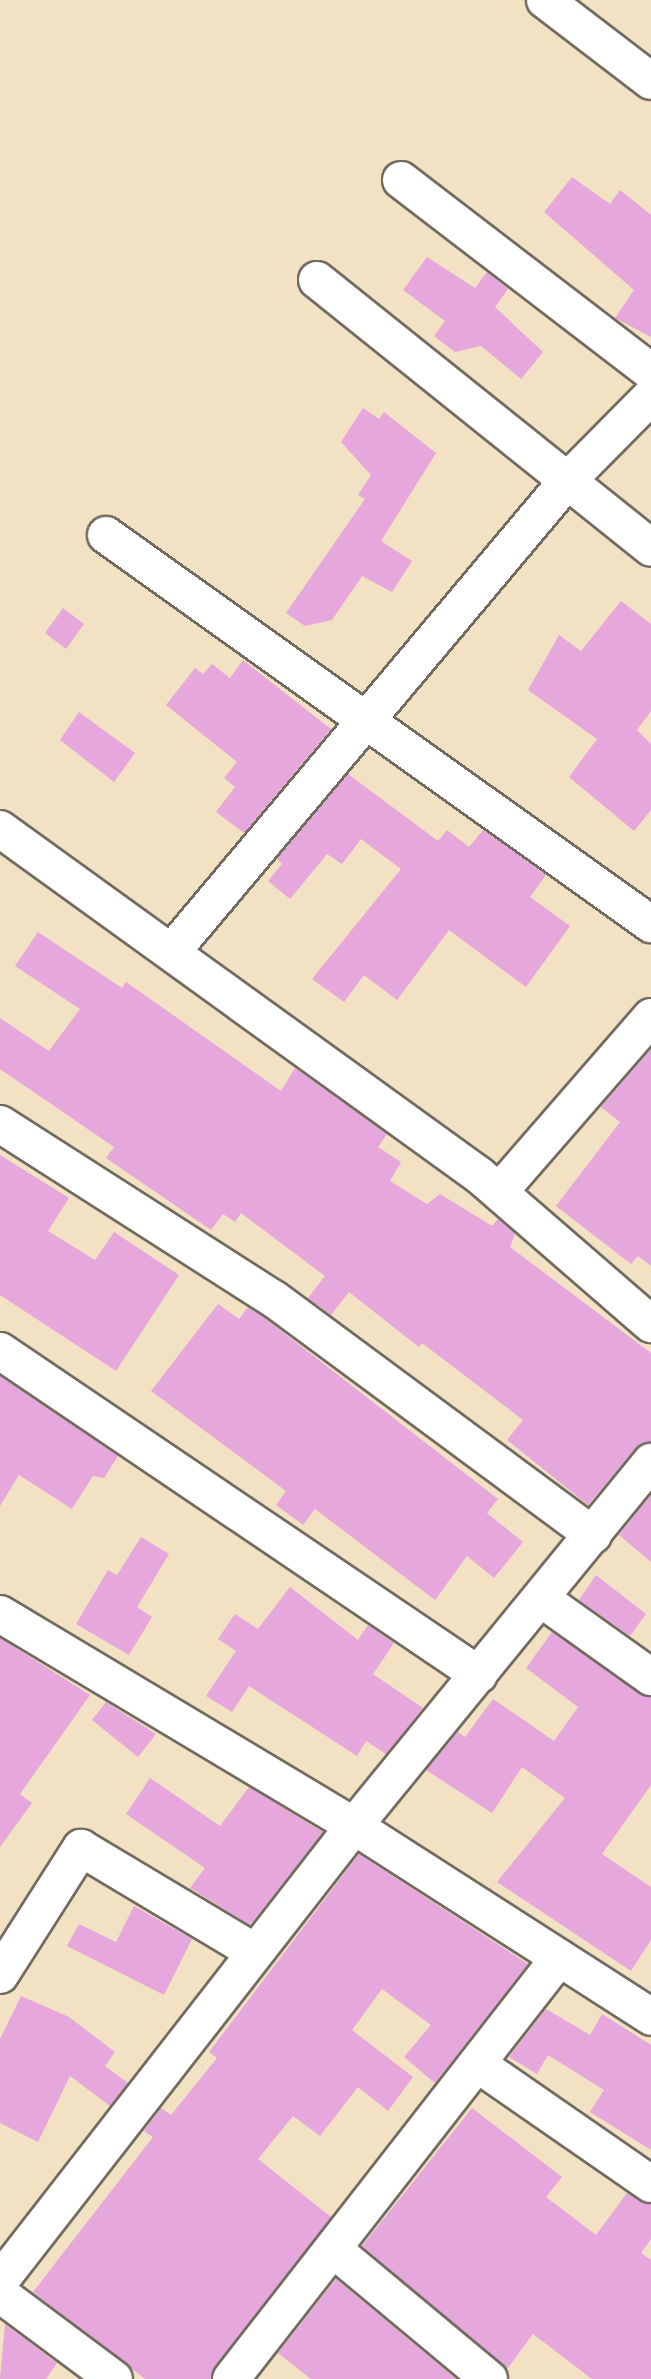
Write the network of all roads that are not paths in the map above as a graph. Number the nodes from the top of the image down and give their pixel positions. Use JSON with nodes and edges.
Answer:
{"nodes":[{"id":1,"x":545,"y":0,"type":"edge"},
{"id":2,"x":651,"y":81,"type":"edge"},
{"id":3,"x":401,"y":180,"type":"dead end"},
{"id":4,"x":317,"y":280,"type":"dead end"},
{"id":5,"x":651,"y":372,"type":"edge"},
{"id":6,"x":651,"y":396,"type":"edge"},
{"id":7,"x":568,"y":480,"type":"junction"},
{"id":8,"x":106,"y":535,"type":"dead end"},
{"id":9,"x":651,"y":548,"type":"edge"},
{"id":10,"x":365,"y":716,"type":"junction"},
{"id":11,"x":0,"y":829,"type":"edge"},
{"id":12,"x":651,"y":924,"type":"edge"},
{"id":13,"x":174,"y":949,"type":"junction"},
{"id":14,"x":651,"y":1017,"type":"edge"},
{"id":15,"x":0,"y":1124,"type":"edge"},
{"id":16,"x":499,"y":1192,"type":"junction"},
{"id":17,"x":651,"y":1324,"type":"edge"},
{"id":18,"x":0,"y":1351,"type":"edge"},
{"id":19,"x":651,"y":1462,"type":"edge"},
{"id":20,"x":593,"y":1535,"type":"junction"},
{"id":21,"x":543,"y":1600,"type":"junction"},
{"id":22,"x":0,"y":1614,"type":"edge"},
{"id":23,"x":479,"y":1675,"type":"junction"},
{"id":24,"x":651,"y":1677,"type":"edge"},
{"id":25,"x":354,"y":1826,"type":"junction"},
{"id":26,"x":255,"y":1952,"type":"junction"},
{"id":27,"x":559,"y":1958,"type":"junction"},
{"id":28,"x":0,"y":1975,"type":"edge"},
{"id":29,"x":651,"y":2017,"type":"edge"},
{"id":30,"x":479,"y":2065,"type":"junction"},
{"id":31,"x":651,"y":2184,"type":"edge"},
{"id":32,"x":333,"y":2249,"type":"junction"},
{"id":33,"x":0,"y":2281,"type":"edge"},
{"id":34,"x":0,"y":2294,"type":"edge"},
{"id":35,"x":114,"y":2379,"type":"edge"},
{"id":36,"x":231,"y":2379,"type":"edge"},
{"id":37,"x":489,"y":2379,"type":"edge"}],
"edges":[{"from":1,"to":2,"type":"street"},
{"from":3,"to":5,"type":"street"},
{"from":4,"to":7,"type":"street"},
{"from":6,"to":7,"type":"street"},
{"from":7,"to":9,"type":"street"},
{"from":7,"to":10,"type":"street"},
{"from":8,"to":10,"type":"street"},
{"from":10,"to":12,"type":"street"},
{"from":10,"to":13,"type":"street"},
{"from":11,"to":13,"type":"street"},
{"from":13,"to":16,"type":"street"},
{"from":14,"to":16,"type":"street"},
{"from":15,"to":20,"type":"street"},
{"from":16,"to":17,"type":"street"},
{"from":18,"to":23,"type":"street"},
{"from":19,"to":20,"type":"street"},
{"from":20,"to":21,"type":"street"},
{"from":21,"to":23,"type":"street"},
{"from":21,"to":24,"type":"street"},
{"from":22,"to":25,"type":"street"},
{"from":23,"to":25,"type":"street"},
{"from":25,"to":26,"type":"street"},
{"from":25,"to":27,"type":"street"},
{"from":26,"to":28,"type":"street"},
{"from":26,"to":33,"type":"street"},
{"from":27,"to":29,"type":"street"},
{"from":27,"to":30,"type":"street"},
{"from":30,"to":31,"type":"street"},
{"from":30,"to":32,"type":"street"},
{"from":32,"to":36,"type":"street"},
{"from":32,"to":37,"type":"street"},
{"from":34,"to":35,"type":"street"}]}
